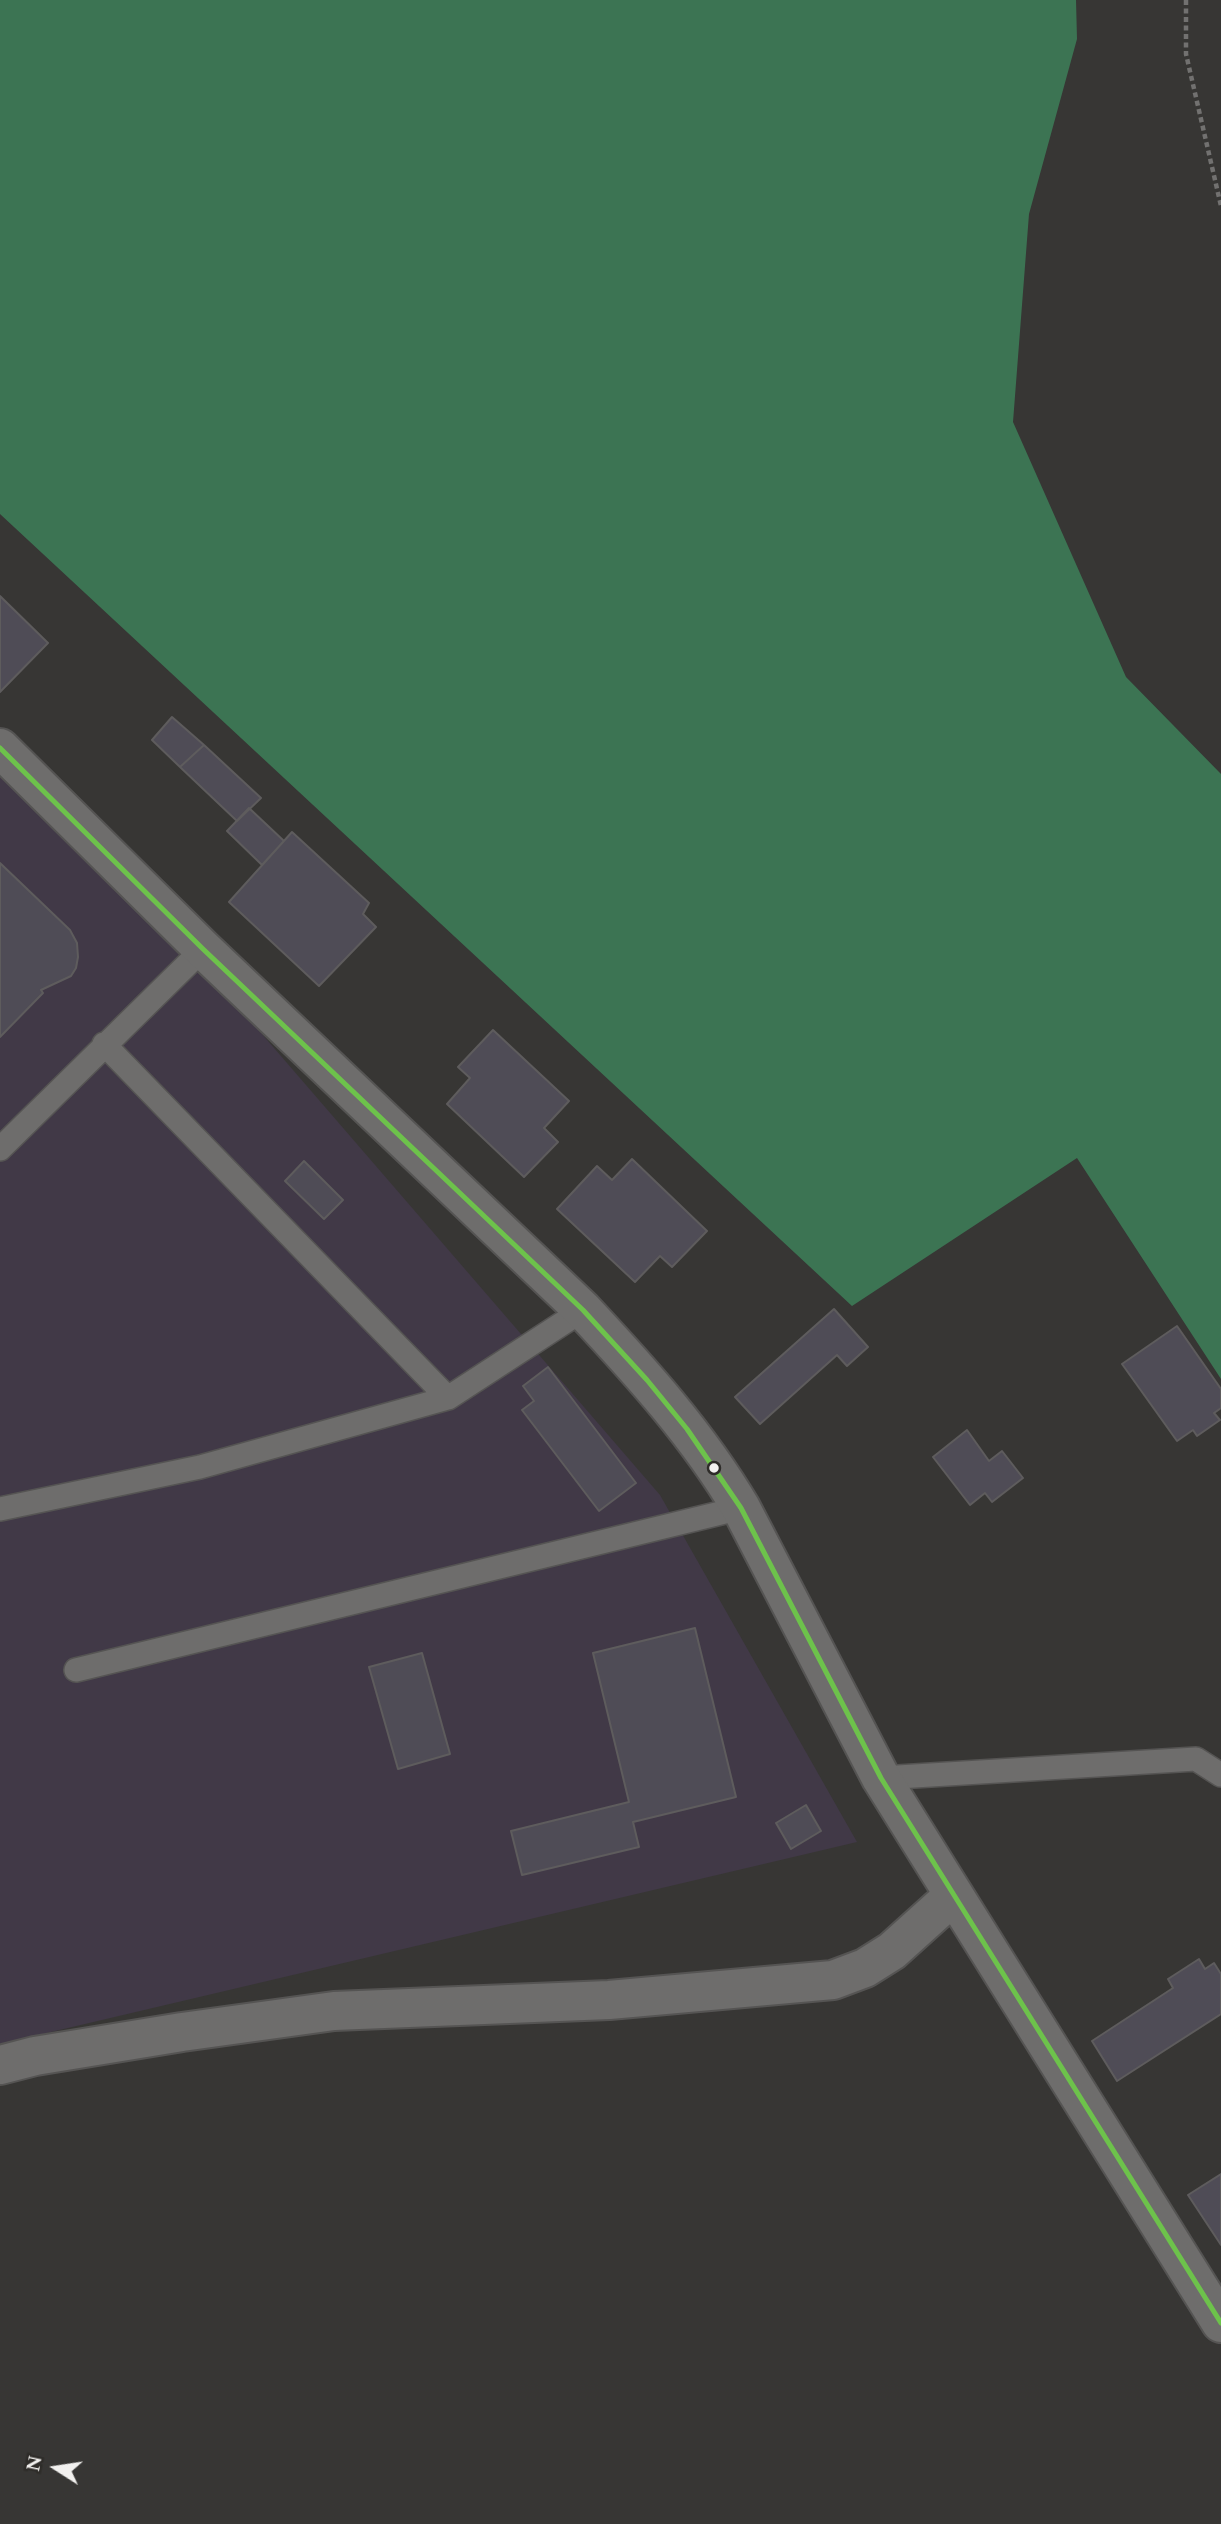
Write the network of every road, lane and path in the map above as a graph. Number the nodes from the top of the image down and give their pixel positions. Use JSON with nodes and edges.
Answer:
{"nodes":[{"id":1,"x":1186,"y":0,"type":"edge"},
{"id":2,"x":1221,"y":206,"type":"edge"},
{"id":3,"x":0,"y":748,"type":"edge"},
{"id":4,"x":203,"y":949,"type":"junction"},
{"id":5,"x":104,"y":1044,"type":"junction"},
{"id":6,"x":0,"y":1149,"type":"edge"},
{"id":7,"x":583,"y":1310,"type":"junction"},
{"id":8,"x":448,"y":1398,"type":"junction"},
{"id":9,"x":741,"y":1508,"type":"junction"},
{"id":10,"x":0,"y":1509,"type":"edge"},
{"id":11,"x":76,"y":1670,"type":"dead end"},
{"id":12,"x":1221,"y":1775,"type":"edge"},
{"id":13,"x":881,"y":1778,"type":"junction"},
{"id":14,"x":953,"y":1896,"type":"junction"},
{"id":15,"x":0,"y":2064,"type":"edge"},
{"id":16,"x":1221,"y":2323,"type":"edge"}],
"edges":[{"from":1,"to":2,"type":"path"},
{"from":3,"to":4,"type":"street"},
{"from":4,"to":5,"type":"lane"},
{"from":4,"to":7,"type":"street"},
{"from":5,"to":6,"type":"lane"},
{"from":5,"to":8,"type":"lane"},
{"from":7,"to":8,"type":"lane"},
{"from":7,"to":9,"type":"street"},
{"from":8,"to":10,"type":"lane"},
{"from":9,"to":11,"type":"lane"},
{"from":9,"to":13,"type":"street"},
{"from":12,"to":13,"type":"lane"},
{"from":13,"to":14,"type":"street"},
{"from":14,"to":15,"type":"street"},
{"from":14,"to":16,"type":"street"}]}
